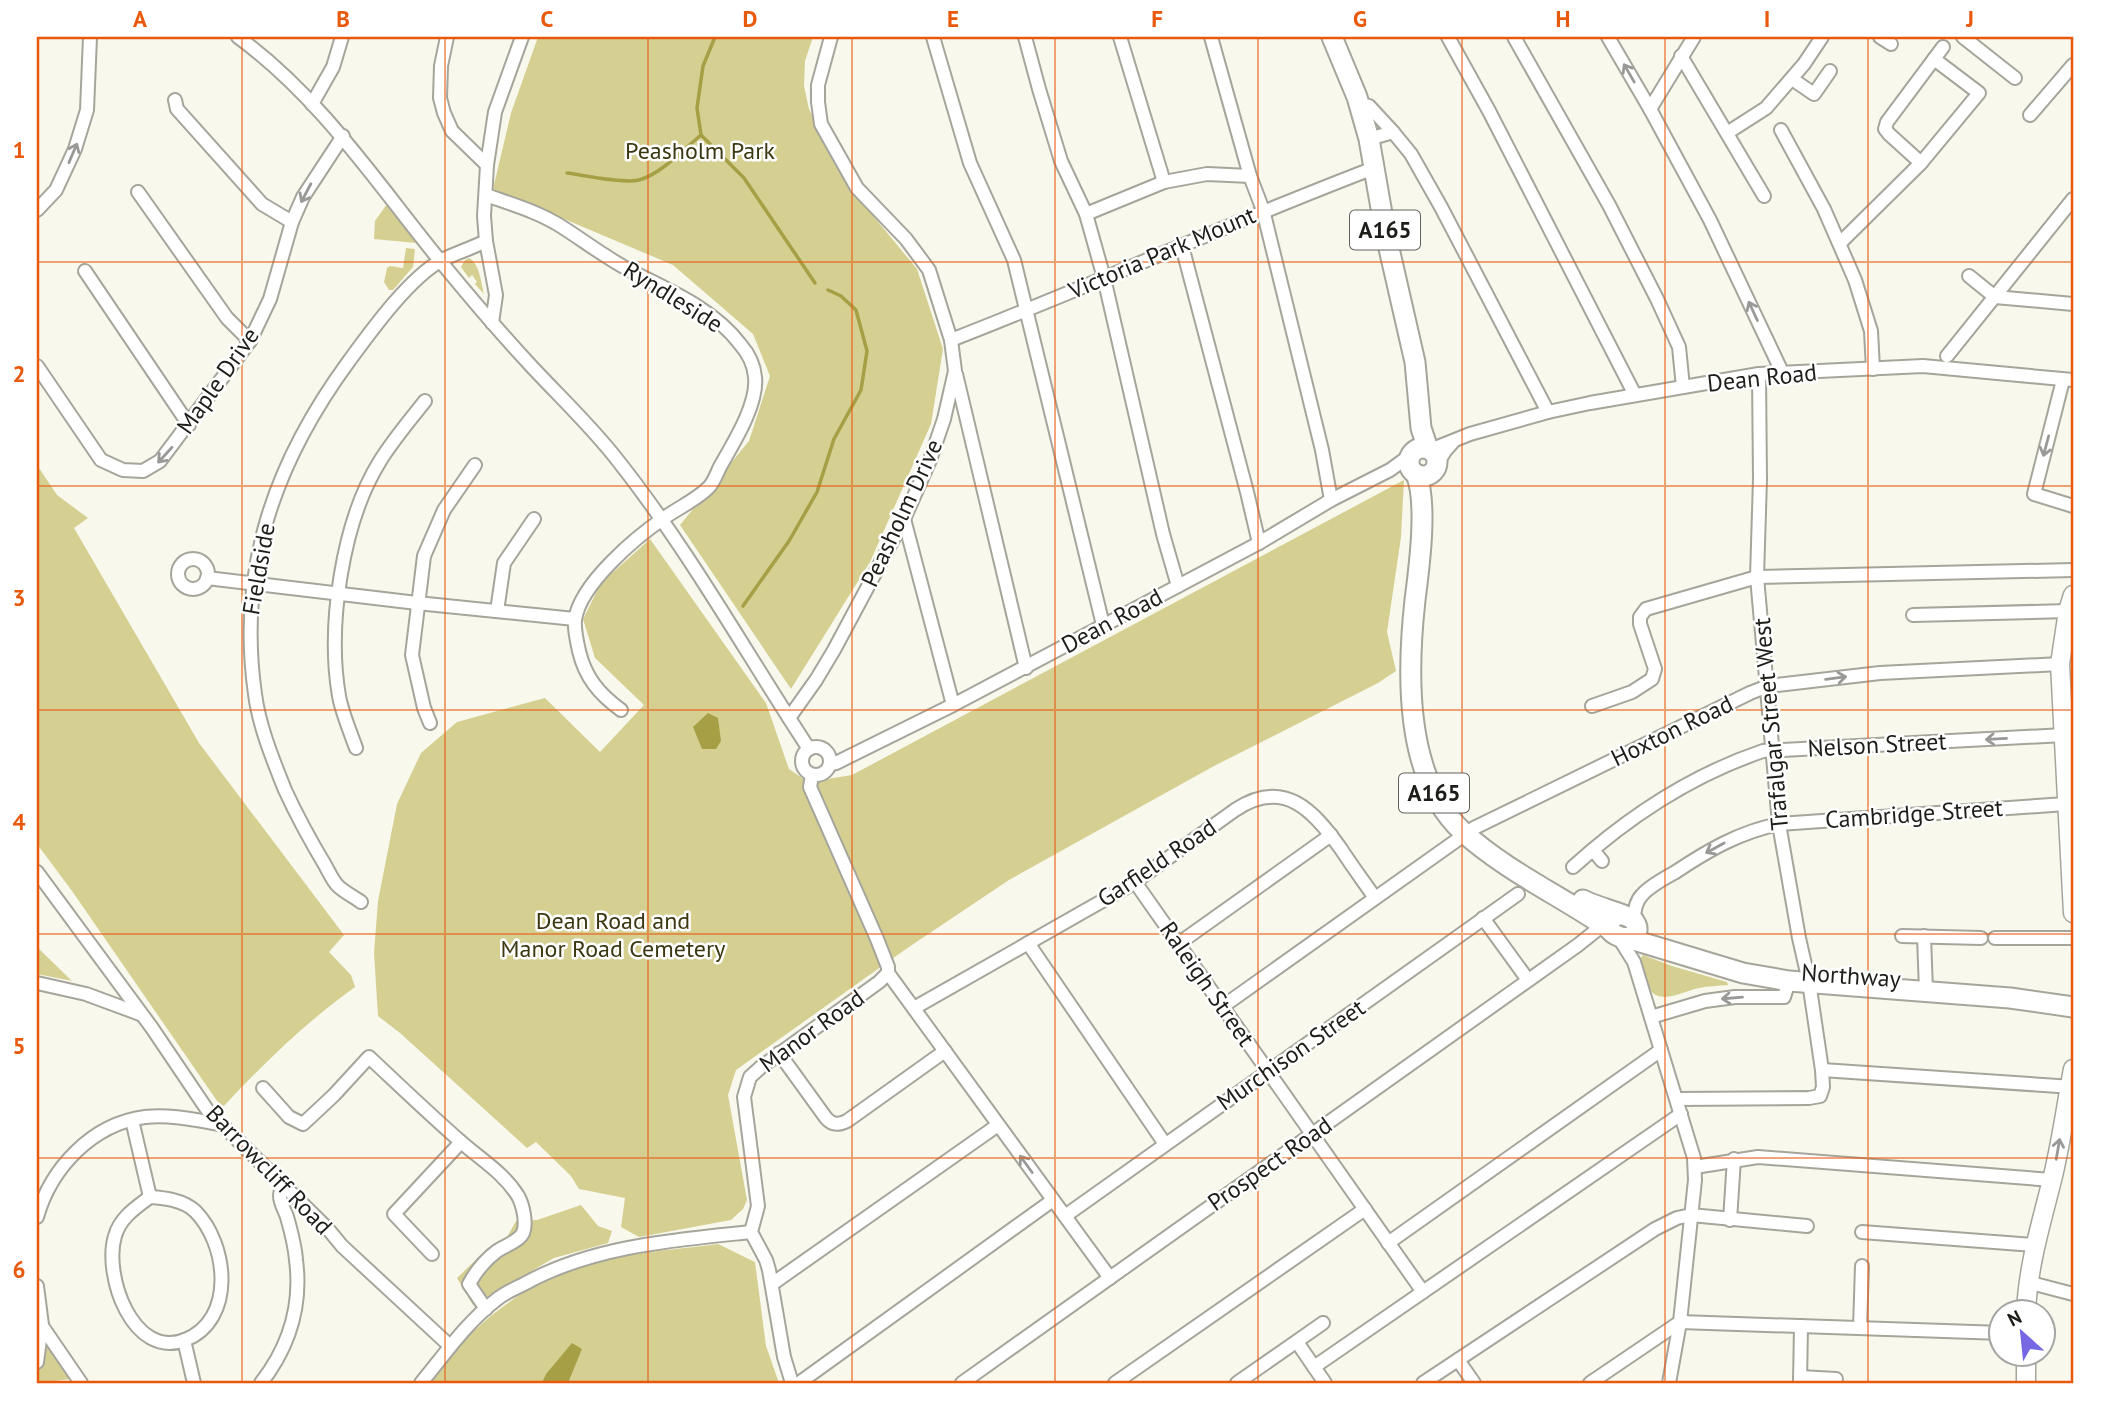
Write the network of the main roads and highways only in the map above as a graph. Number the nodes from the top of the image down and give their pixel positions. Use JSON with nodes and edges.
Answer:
{"nodes":[{"id":1,"x":1332,"y":37,"type":"edge"},
{"id":2,"x":2071,"y":603,"type":"edge"},
{"id":3,"x":2067,"y":742,"type":"edge"},
{"id":4,"x":1470,"y":831,"type":"junction"},
{"id":5,"x":2073,"y":913,"type":"edge"},
{"id":6,"x":1624,"y":930,"type":"junction"},
{"id":7,"x":1926,"y":986,"type":"junction"},
{"id":8,"x":2073,"y":996,"type":"edge"},
{"id":9,"x":2073,"y":1007,"type":"edge"},
{"id":10,"x":2072,"y":1081,"type":"edge"},
{"id":11,"x":2026,"y":1298,"type":"edge"}],
"edges":[{"from":1,"to":4,"type":"main road","number":"A165"},
{"from":2,"to":3,"type":"main road"},
{"from":3,"to":5,"type":"main road"},
{"from":4,"to":6,"type":"main road","number":"A165"},
{"from":4,"to":6,"type":"main road","number":"A165"},
{"from":6,"to":7,"type":"main road","name":"Northway","number":"A165"},
{"from":7,"to":8,"type":"main road","name":"Northway","number":"A165"},
{"from":7,"to":9,"type":"main road","name":"Northway","number":"A165"},
{"from":11,"to":10,"type":"main road","one_way":true}]}
